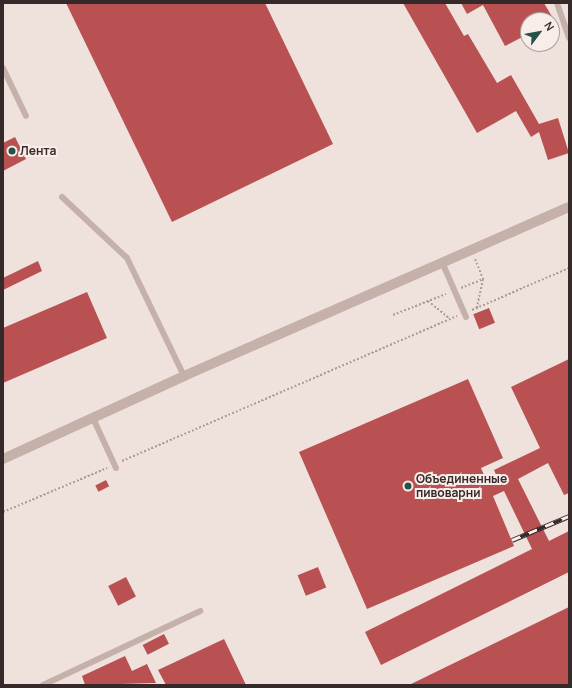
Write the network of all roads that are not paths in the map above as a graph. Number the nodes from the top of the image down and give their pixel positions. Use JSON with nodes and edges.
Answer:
{"nodes":[{"id":1,"x":558,"y":3,"type":"edge"},
{"id":2,"x":569,"y":38,"type":"edge"},
{"id":3,"x":3,"y":68,"type":"edge"},
{"id":4,"x":26,"y":116,"type":"dead end"},
{"id":5,"x":62,"y":197,"type":"dead end"},
{"id":6,"x":569,"y":207,"type":"edge"},
{"id":7,"x":442,"y":262,"type":"junction"},
{"id":8,"x":465,"y":315,"type":"road end"},
{"id":9,"x":184,"y":376,"type":"junction"},
{"id":10,"x":94,"y":418,"type":"junction"},
{"id":11,"x":3,"y":459,"type":"edge"},
{"id":12,"x":115,"y":466,"type":"road end"},
{"id":13,"x":200,"y":611,"type":"dead end"},
{"id":14,"x":43,"y":685,"type":"edge"}],
"edges":[{"from":1,"to":2,"type":"lane"},
{"from":3,"to":4,"type":"lane"},
{"from":5,"to":9,"type":"lane"},
{"from":6,"to":7,"type":"street"},
{"from":7,"to":8,"type":"lane"},
{"from":7,"to":9,"type":"street"},
{"from":9,"to":10,"type":"street"},
{"from":10,"to":11,"type":"street"},
{"from":10,"to":12,"type":"lane"},
{"from":13,"to":14,"type":"lane"}]}
